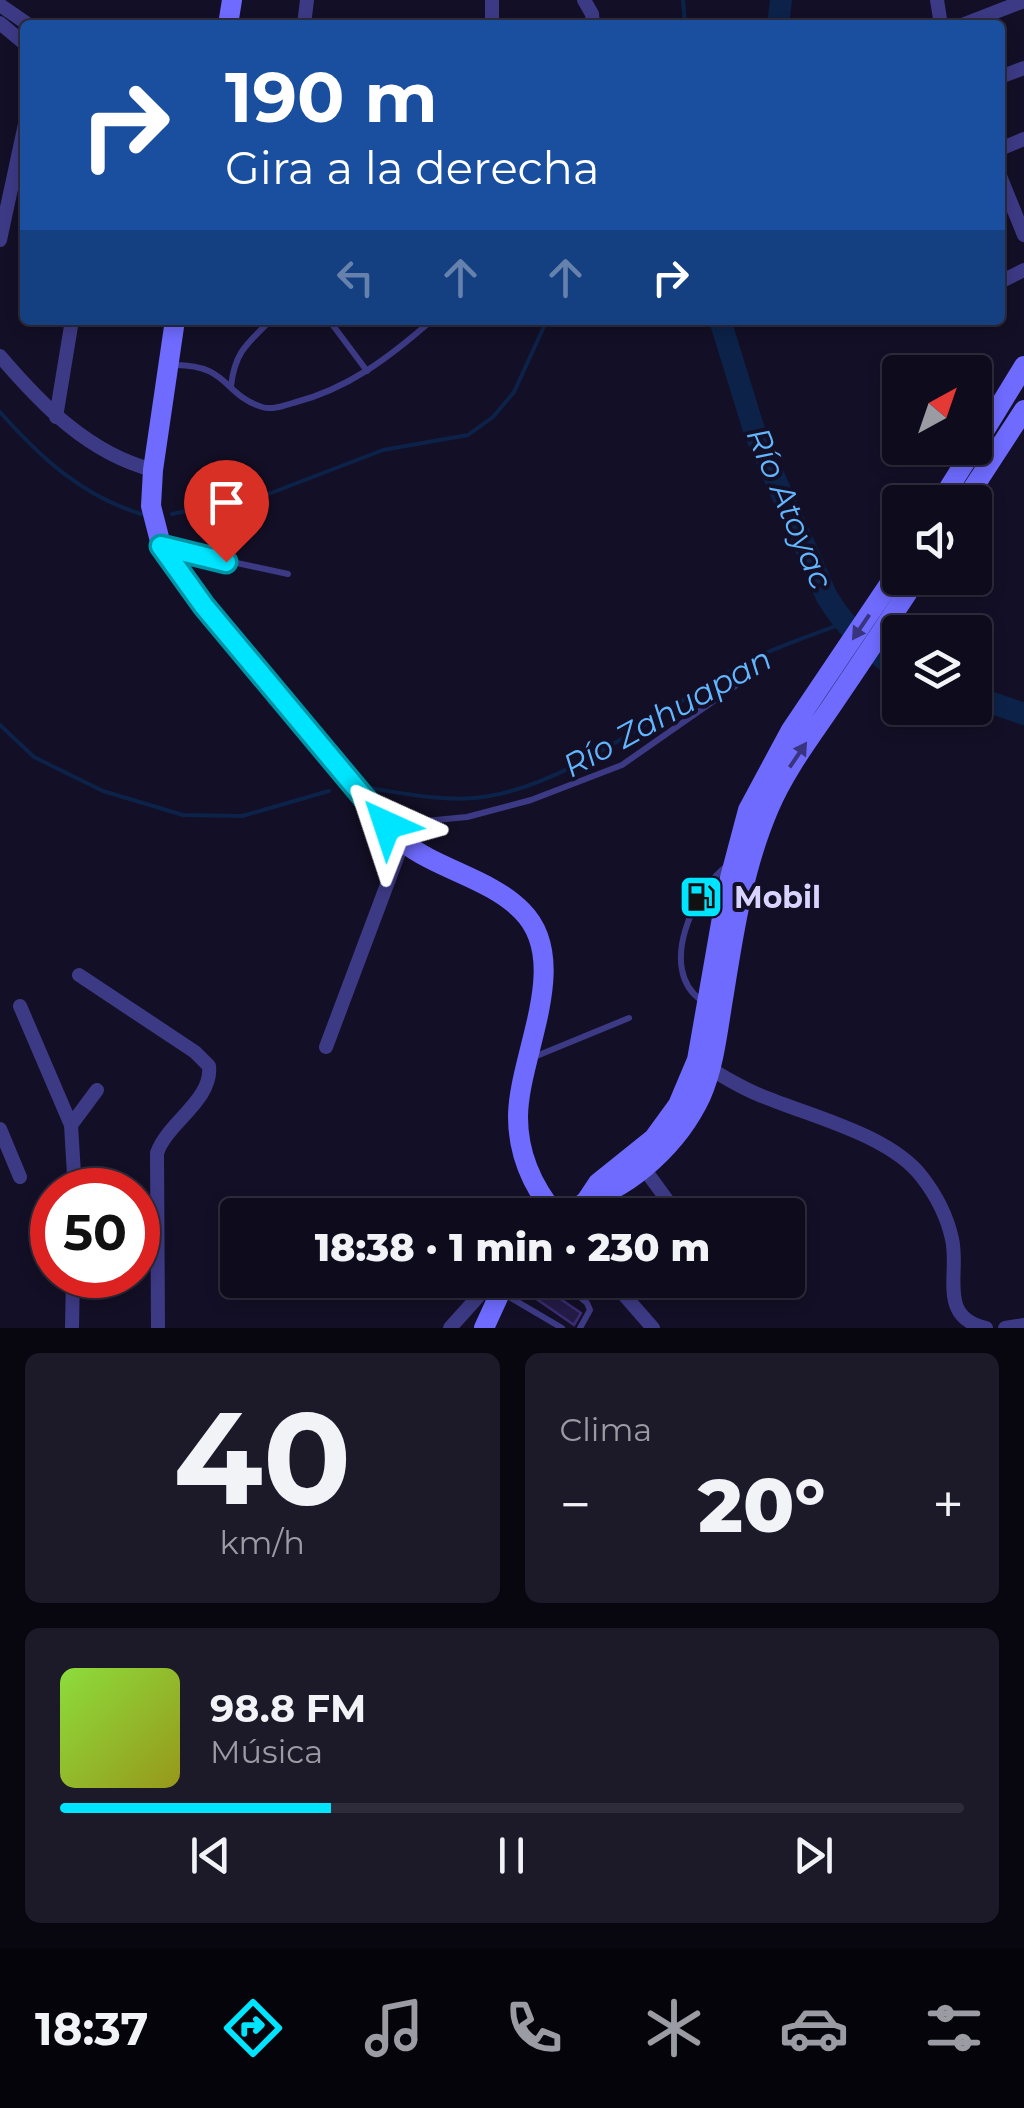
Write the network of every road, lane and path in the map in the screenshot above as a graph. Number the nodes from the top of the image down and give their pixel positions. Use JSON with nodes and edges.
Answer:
{"nodes":[{"id":1,"x":1024,"y":1,"type":"edge"},
{"id":2,"x":2,"y":15,"type":"edge"},
{"id":3,"x":975,"y":20,"type":"edge"},
{"id":4,"x":20,"y":38,"type":"edge"},
{"id":5,"x":20,"y":147,"type":"edge"},
{"id":6,"x":1005,"y":185,"type":"edge"},
{"id":7,"x":1021,"y":214,"type":"edge"},
{"id":8,"x":1024,"y":235,"type":"edge"},
{"id":9,"x":0,"y":240,"type":"edge"},
{"id":10,"x":71,"y":325,"type":"edge"},
{"id":11,"x":174,"y":325,"type":"edge"},
{"id":12,"x":267,"y":325,"type":"edge"},
{"id":13,"x":333,"y":325,"type":"edge"},
{"id":14,"x":426,"y":325,"type":"edge"},
{"id":15,"x":0,"y":356,"type":"edge"},
{"id":16,"x":167,"y":365,"type":"junction"},
{"id":17,"x":1024,"y":366,"type":"edge"},
{"id":18,"x":367,"y":372,"type":"junction"},
{"id":19,"x":232,"y":386,"type":"junction"},
{"id":20,"x":1024,"y":410,"type":"edge"},
{"id":21,"x":56,"y":416,"type":"junction"},
{"id":22,"x":992,"y":418,"type":"edge"},
{"id":23,"x":153,"y":470,"type":"junction"},
{"id":24,"x":975,"y":485,"type":"edge"},
{"id":25,"x":161,"y":546,"type":"junction"},
{"id":26,"x":288,"y":574,"type":"dead end"},
{"id":27,"x":885,"y":595,"type":"edge"},
{"id":28,"x":904,"y":595,"type":"edge"},
{"id":29,"x":748,"y":677,"type":"dead end"},
{"id":30,"x":830,"y":691,"type":"junction"},
{"id":31,"x":762,"y":801,"type":"junction"},
{"id":32,"x":387,"y":825,"type":"junction"},
{"id":33,"x":403,"y":842,"type":"junction"},
{"id":34,"x":734,"y":861,"type":"junction"},
{"id":35,"x":79,"y":975,"type":"dead end"},
{"id":36,"x":20,"y":1006,"type":"dead end"},
{"id":37,"x":714,"y":1007,"type":"junction"},
{"id":38,"x":629,"y":1018,"type":"dead end"},
{"id":39,"x":326,"y":1046,"type":"dead end"},
{"id":40,"x":528,"y":1059,"type":"junction"},
{"id":41,"x":704,"y":1064,"type":"junction"},
{"id":42,"x":97,"y":1090,"type":"dead end"},
{"id":43,"x":72,"y":1125,"type":"junction"},
{"id":44,"x":0,"y":1128,"type":"edge"},
{"id":45,"x":74,"y":1168,"type":"edge"},
{"id":46,"x":643,"y":1168,"type":"junction"},
{"id":47,"x":20,"y":1177,"type":"dead end"},
{"id":48,"x":545,"y":1198,"type":"edge"},
{"id":49,"x":585,"y":1198,"type":"edge"},
{"id":50,"x":599,"y":1198,"type":"edge"},
{"id":51,"x":665,"y":1198,"type":"edge"},
{"id":52,"x":73,"y":1298,"type":"edge"},
{"id":53,"x":483,"y":1298,"type":"edge"},
{"id":54,"x":494,"y":1298,"type":"edge"},
{"id":55,"x":519,"y":1298,"type":"edge"},
{"id":56,"x":581,"y":1298,"type":"edge"},
{"id":57,"x":627,"y":1298,"type":"edge"},
{"id":58,"x":462,"y":1316,"type":"junction"},
{"id":59,"x":1024,"y":1325,"type":"edge"},
{"id":60,"x":72,"y":1328,"type":"edge"},
{"id":61,"x":158,"y":1328,"type":"edge"},
{"id":62,"x":450,"y":1328,"type":"edge"},
{"id":63,"x":474,"y":1328,"type":"edge"},
{"id":64,"x":484,"y":1328,"type":"edge"},
{"id":65,"x":562,"y":1328,"type":"edge"},
{"id":66,"x":580,"y":1328,"type":"edge"},
{"id":67,"x":652,"y":1328,"type":"edge"},
{"id":68,"x":986,"y":1328,"type":"edge"},
{"id":69,"x":1004,"y":1328,"type":"edge"}],
"edges":[{"from":1,"to":3,"type":"street"},
{"from":2,"to":4,"type":"street"},
{"from":5,"to":9,"type":"street"},
{"from":6,"to":7,"type":"street"},
{"from":7,"to":8,"type":"street"},
{"from":10,"to":21,"type":"street"},
{"from":11,"to":16,"type":"main road"},
{"from":12,"to":19,"type":"lane"},
{"from":13,"to":18,"type":"lane"},
{"from":14,"to":18,"type":"lane"},
{"from":15,"to":21,"type":"street"},
{"from":16,"to":19,"type":"lane"},
{"from":16,"to":23,"type":"main road"},
{"from":17,"to":22,"type":"main road"},
{"from":18,"to":19,"type":"lane"},
{"from":20,"to":24,"type":"main road"},
{"from":21,"to":23,"type":"street"},
{"from":23,"to":25,"type":"main road"},
{"from":25,"to":26,"type":"lane"},
{"from":25,"to":32,"type":"main road"},
{"from":27,"to":30,"type":"main road","one_way":true},
{"from":28,"to":30,"type":"main road"},
{"from":29,"to":32,"type":"lane"},
{"from":30,"to":31,"type":"main road"},
{"from":31,"to":34,"type":"main road"},
{"from":31,"to":37,"type":"main road"},
{"from":32,"to":33,"type":"main road"},
{"from":33,"to":39,"type":"street"},
{"from":33,"to":40,"type":"main road"},
{"from":34,"to":37,"type":"main road"},
{"from":34,"to":37,"type":"lane"},
{"from":35,"to":61,"type":"street"},
{"from":36,"to":43,"type":"street"},
{"from":37,"to":41,"type":"main road"},
{"from":38,"to":40,"type":"lane"},
{"from":40,"to":48,"type":"main road"},
{"from":41,"to":46,"type":"main road"},
{"from":41,"to":49,"type":"main road"},
{"from":41,"to":68,"type":"street"},
{"from":42,"to":43,"type":"street"},
{"from":43,"to":45,"type":"street"},
{"from":44,"to":47,"type":"street"},
{"from":46,"to":50,"type":"main road"},
{"from":46,"to":51,"type":"street"},
{"from":52,"to":60,"type":"street"},
{"from":53,"to":58,"type":"street"},
{"from":54,"to":64,"type":"main road"},
{"from":55,"to":65,"type":"lane"},
{"from":56,"to":66,"type":"lane"},
{"from":57,"to":67,"type":"street"},
{"from":58,"to":62,"type":"street"},
{"from":58,"to":63,"type":"street"},
{"from":59,"to":69,"type":"street"}]}
